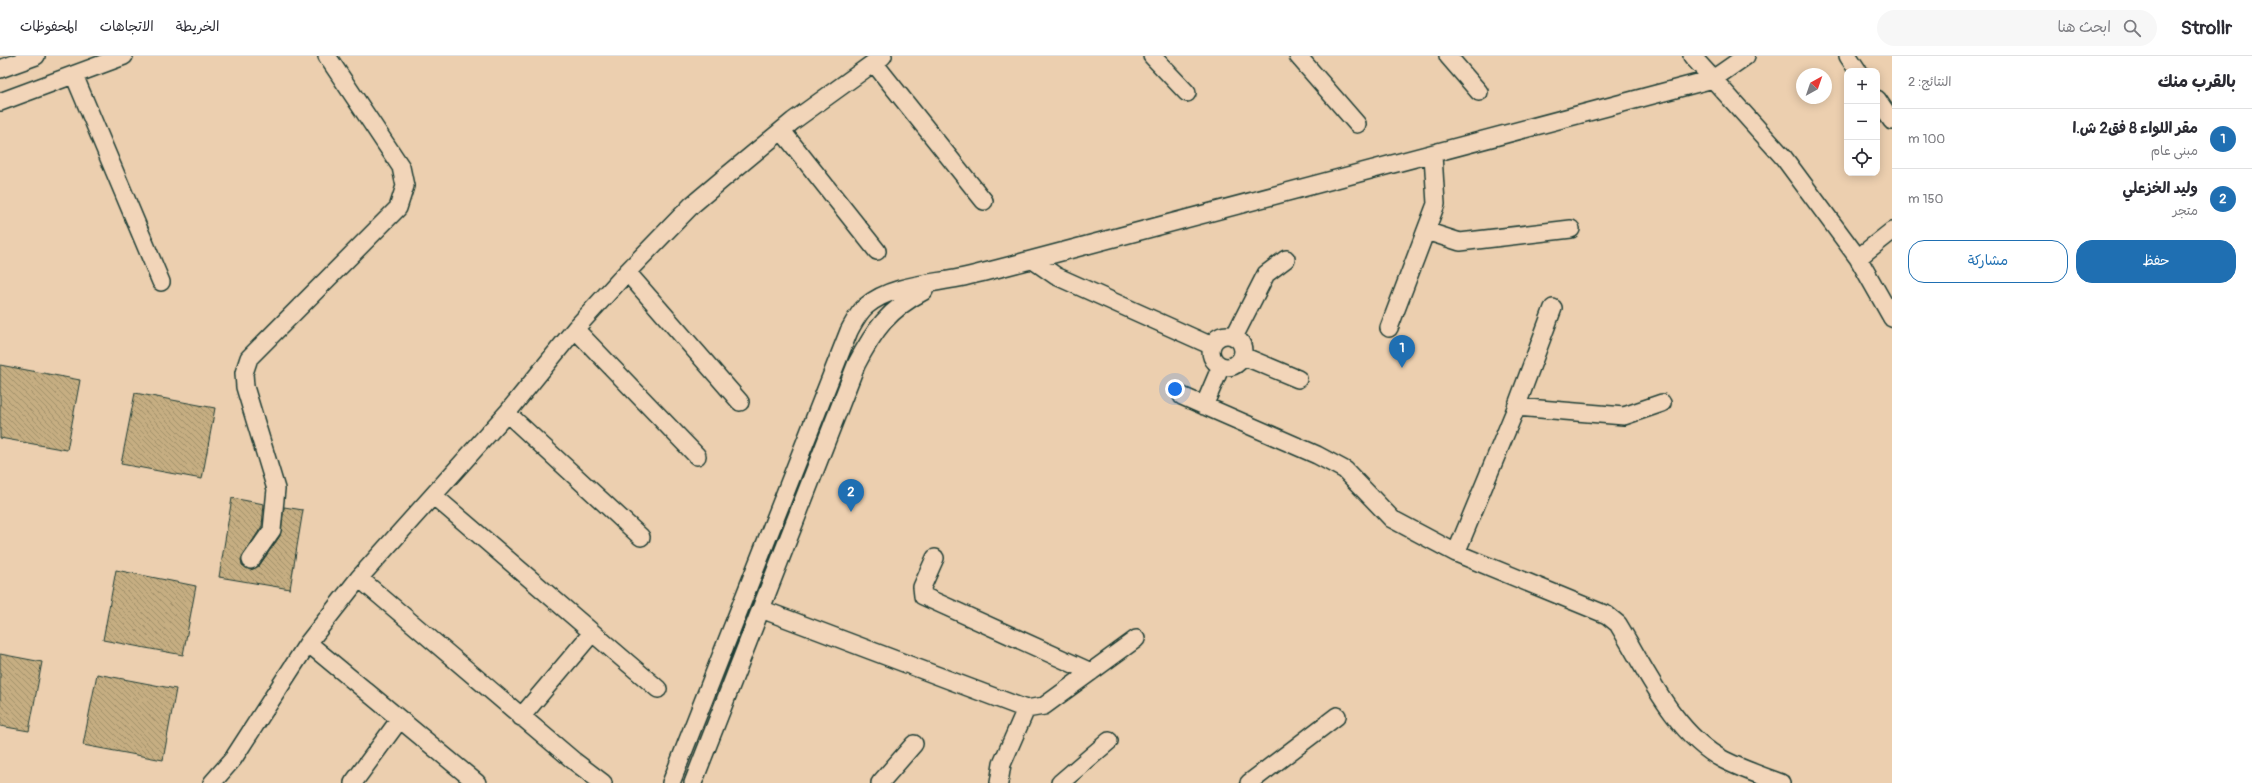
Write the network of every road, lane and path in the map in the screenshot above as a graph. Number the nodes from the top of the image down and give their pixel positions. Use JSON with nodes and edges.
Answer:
{"nodes":[{"id":1,"x":36,"y":56,"type":"edge"},
{"id":2,"x":124,"y":56,"type":"edge"},
{"id":3,"x":326,"y":56,"type":"edge"},
{"id":4,"x":1152,"y":56,"type":"edge"},
{"id":5,"x":1298,"y":56,"type":"edge"},
{"id":6,"x":1448,"y":56,"type":"edge"},
{"id":7,"x":1692,"y":56,"type":"edge"},
{"id":8,"x":1746,"y":56,"type":"edge"},
{"id":9,"x":1848,"y":56,"type":"edge"},
{"id":10,"x":879,"y":60,"type":"edge"},
{"id":11,"x":1856,"y":68,"type":"edge"},
{"id":12,"x":0,"y":69,"type":"edge"},
{"id":13,"x":74,"y":74,"type":"junction"},
{"id":14,"x":1713,"y":79,"type":"junction"},
{"id":15,"x":1479,"y":92,"type":"dead end"},
{"id":16,"x":1187,"y":93,"type":"dead end"},
{"id":17,"x":0,"y":102,"type":"edge"},
{"id":18,"x":1880,"y":103,"type":"edge"},
{"id":19,"x":1892,"y":121,"type":"edge"},
{"id":20,"x":1357,"y":124,"type":"dead end"},
{"id":21,"x":782,"y":131,"type":"junction"},
{"id":22,"x":1433,"y":155,"type":"junction"},
{"id":23,"x":984,"y":202,"type":"dead end"},
{"id":24,"x":1571,"y":229,"type":"dead end"},
{"id":25,"x":1426,"y":231,"type":"junction"},
{"id":26,"x":1892,"y":231,"type":"edge"},
{"id":27,"x":878,"y":251,"type":"dead end"},
{"id":28,"x":1858,"y":258,"type":"junction"},
{"id":29,"x":1286,"y":259,"type":"dead end"},
{"id":30,"x":1032,"y":260,"type":"junction"},
{"id":31,"x":627,"y":272,"type":"junction"},
{"id":32,"x":958,"y":278,"type":"junction"},
{"id":33,"x":161,"y":282,"type":"dead end"},
{"id":34,"x":1553,"y":308,"type":"dead end"},
{"id":35,"x":1892,"y":318,"type":"edge"},
{"id":36,"x":1390,"y":328,"type":"dead end"},
{"id":37,"x":575,"y":330,"type":"junction"},
{"id":38,"x":1234,"y":337,"type":"junction"},
{"id":39,"x":1212,"y":346,"type":"junction"},
{"id":40,"x":1243,"y":356,"type":"junction"},
{"id":41,"x":1221,"y":366,"type":"junction"},
{"id":42,"x":1298,"y":379,"type":"dead end"},
{"id":43,"x":1182,"y":396,"type":"dead end"},
{"id":44,"x":740,"y":402,"type":"dead end"},
{"id":45,"x":1662,"y":403,"type":"dead end"},
{"id":46,"x":1204,"y":406,"type":"junction"},
{"id":47,"x":1516,"y":407,"type":"junction"},
{"id":48,"x":507,"y":414,"type":"junction"},
{"id":49,"x":696,"y":456,"type":"dead end"},
{"id":50,"x":434,"y":496,"type":"junction"},
{"id":51,"x":641,"y":537,"type":"dead end"},
{"id":52,"x":1456,"y":553,"type":"junction"},
{"id":53,"x":935,"y":558,"type":"dead end"},
{"id":54,"x":252,"y":560,"type":"dead end"},
{"id":55,"x":359,"y":578,"type":"junction"},
{"id":56,"x":761,"y":609,"type":"junction"},
{"id":57,"x":592,"y":633,"type":"junction"},
{"id":58,"x":1136,"y":640,"type":"dead end"},
{"id":59,"x":308,"y":643,"type":"junction"},
{"id":60,"x":1091,"y":672,"type":"junction"},
{"id":61,"x":658,"y":689,"type":"dead end"},
{"id":62,"x":1026,"y":709,"type":"junction"},
{"id":63,"x":1337,"y":716,"type":"dead end"},
{"id":64,"x":521,"y":717,"type":"junction"},
{"id":65,"x":400,"y":719,"type":"junction"},
{"id":66,"x":1109,"y":741,"type":"dead end"},
{"id":67,"x":914,"y":744,"type":"dead end"},
{"id":68,"x":212,"y":783,"type":"edge"},
{"id":69,"x":353,"y":783,"type":"edge"},
{"id":70,"x":477,"y":783,"type":"edge"},
{"id":71,"x":603,"y":783,"type":"edge"},
{"id":72,"x":671,"y":783,"type":"edge"},
{"id":73,"x":693,"y":783,"type":"edge"},
{"id":74,"x":880,"y":783,"type":"edge"},
{"id":75,"x":999,"y":783,"type":"edge"},
{"id":76,"x":1060,"y":783,"type":"edge"},
{"id":77,"x":1250,"y":783,"type":"edge"},
{"id":78,"x":1781,"y":783,"type":"edge"}],
"edges":[{"from":1,"to":12,"type":"street"},
{"from":2,"to":13,"type":"street"},
{"from":3,"to":54,"type":"street"},
{"from":4,"to":16,"type":"street"},
{"from":5,"to":20,"type":"street"},
{"from":6,"to":15,"type":"street"},
{"from":7,"to":14,"type":"street"},
{"from":8,"to":14,"type":"street"},
{"from":9,"to":11,"type":"street"},
{"from":10,"to":21,"type":"street"},
{"from":10,"to":23,"type":"street"},
{"from":13,"to":17,"type":"street"},
{"from":13,"to":33,"type":"street"},
{"from":14,"to":22,"type":"street"},
{"from":14,"to":28,"type":"street"},
{"from":18,"to":19,"type":"street"},
{"from":21,"to":27,"type":"street"},
{"from":21,"to":31,"type":"street"},
{"from":22,"to":25,"type":"street"},
{"from":22,"to":30,"type":"street"},
{"from":24,"to":25,"type":"street"},
{"from":25,"to":36,"type":"street"},
{"from":26,"to":28,"type":"street"},
{"from":28,"to":35,"type":"street"},
{"from":29,"to":38,"type":"street"},
{"from":30,"to":32,"type":"street"},
{"from":30,"to":39,"type":"street"},
{"from":31,"to":37,"type":"street"},
{"from":31,"to":44,"type":"street"},
{"from":32,"to":56,"type":"street"},
{"from":32,"to":72,"type":"street"},
{"from":34,"to":47,"type":"street"},
{"from":37,"to":48,"type":"street"},
{"from":37,"to":49,"type":"street"},
{"from":38,"to":39,"type":"street"},
{"from":38,"to":40,"type":"street"},
{"from":39,"to":41,"type":"street"},
{"from":40,"to":41,"type":"street"},
{"from":40,"to":42,"type":"street"},
{"from":41,"to":46,"type":"street"},
{"from":43,"to":46,"type":"street"},
{"from":45,"to":47,"type":"street"},
{"from":46,"to":52,"type":"street"},
{"from":47,"to":52,"type":"street"},
{"from":48,"to":50,"type":"street"},
{"from":48,"to":51,"type":"street"},
{"from":50,"to":55,"type":"street"},
{"from":50,"to":57,"type":"street"},
{"from":52,"to":78,"type":"street"},
{"from":53,"to":60,"type":"street"},
{"from":55,"to":59,"type":"street"},
{"from":55,"to":64,"type":"street"},
{"from":56,"to":62,"type":"street"},
{"from":56,"to":73,"type":"street"},
{"from":57,"to":61,"type":"street"},
{"from":57,"to":64,"type":"street"},
{"from":58,"to":60,"type":"street"},
{"from":59,"to":65,"type":"street"},
{"from":59,"to":68,"type":"street"},
{"from":60,"to":62,"type":"street"},
{"from":62,"to":75,"type":"street"},
{"from":63,"to":77,"type":"street"},
{"from":64,"to":71,"type":"street"},
{"from":65,"to":69,"type":"street"},
{"from":65,"to":70,"type":"street"},
{"from":66,"to":76,"type":"street"},
{"from":67,"to":74,"type":"street"}]}
